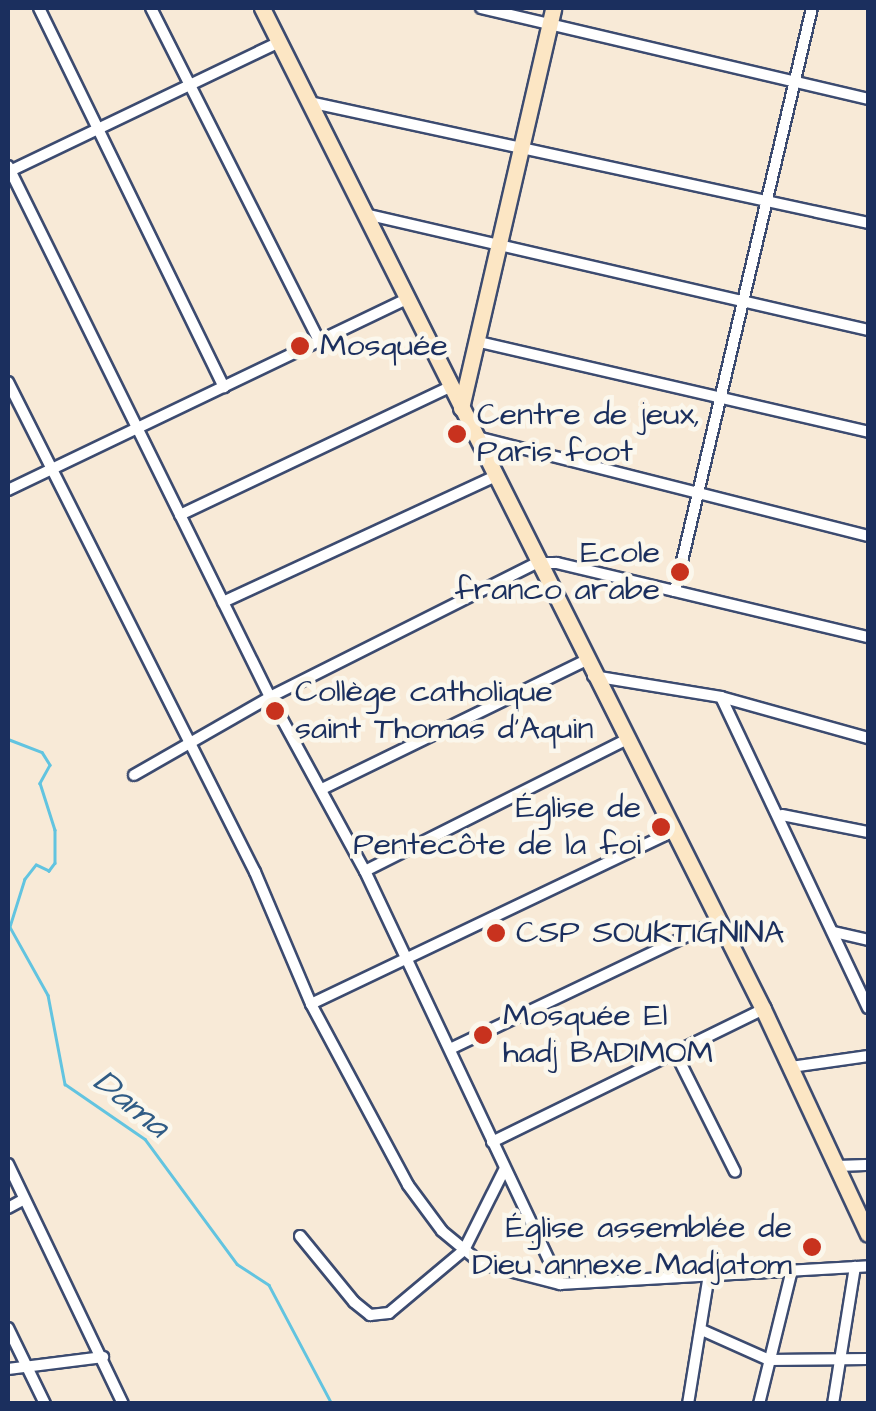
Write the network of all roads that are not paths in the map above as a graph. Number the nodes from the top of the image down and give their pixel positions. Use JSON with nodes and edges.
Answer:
{"nodes":[{"id":1,"x":39,"y":8,"type":"edge"},
{"id":2,"x":152,"y":8,"type":"edge"},
{"id":3,"x":262,"y":8,"type":"edge"},
{"id":4,"x":481,"y":8,"type":"edge"},
{"id":5,"x":812,"y":8,"type":"edge"},
{"id":6,"x":551,"y":15,"type":"edge"},
{"id":7,"x":279,"y":42,"type":"junction"},
{"id":8,"x":188,"y":81,"type":"junction"},
{"id":9,"x":794,"y":82,"type":"junction"},
{"id":10,"x":868,"y":99,"type":"edge"},
{"id":11,"x":309,"y":102,"type":"junction"},
{"id":12,"x":98,"y":128,"type":"junction"},
{"id":13,"x":521,"y":145,"type":"junction"},
{"id":14,"x":8,"y":170,"type":"edge"},
{"id":15,"x":762,"y":200,"type":"junction"},
{"id":16,"x":365,"y":214,"type":"junction"},
{"id":17,"x":868,"y":224,"type":"edge"},
{"id":18,"x":498,"y":245,"type":"junction"},
{"id":19,"x":407,"y":299,"type":"junction"},
{"id":20,"x":740,"y":301,"type":"junction"},
{"id":21,"x":868,"y":330,"type":"edge"},
{"id":22,"x":319,"y":341,"type":"junction"},
{"id":23,"x":475,"y":341,"type":"junction"},
{"id":24,"x":8,"y":382,"type":"edge"},
{"id":25,"x":224,"y":387,"type":"junction"},
{"id":26,"x":450,"y":387,"type":"junction"},
{"id":27,"x":721,"y":398,"type":"junction"},
{"id":28,"x":461,"y":408,"type":"junction"},
{"id":29,"x":136,"y":427,"type":"junction"},
{"id":30,"x":868,"y":432,"type":"edge"},
{"id":31,"x":474,"y":436,"type":"junction"},
{"id":32,"x":52,"y":471,"type":"junction"},
{"id":33,"x":494,"y":477,"type":"junction"},
{"id":34,"x":8,"y":490,"type":"edge"},
{"id":35,"x":696,"y":496,"type":"junction"},
{"id":36,"x":180,"y":515,"type":"junction"},
{"id":37,"x":868,"y":536,"type":"edge"},
{"id":38,"x":536,"y":563,"type":"junction"},
{"id":39,"x":674,"y":590,"type":"junction"},
{"id":40,"x":223,"y":602,"type":"junction"},
{"id":41,"x":868,"y":637,"type":"edge"},
{"id":42,"x":588,"y":668,"type":"junction"},
{"id":43,"x":270,"y":697,"type":"junction"},
{"id":44,"x":721,"y":697,"type":"junction"},
{"id":45,"x":868,"y":738,"type":"edge"},
{"id":46,"x":627,"y":739,"type":"junction"},
{"id":47,"x":188,"y":744,"type":"junction"},
{"id":48,"x":134,"y":775,"type":"dead end"},
{"id":49,"x":322,"y":789,"type":"junction"},
{"id":50,"x":782,"y":815,"type":"junction"},
{"id":51,"x":671,"y":832,"type":"junction"},
{"id":52,"x":868,"y":832,"type":"edge"},
{"id":53,"x":364,"y":871,"type":"junction"},
{"id":54,"x":716,"y":922,"type":"junction"},
{"id":55,"x":834,"y":932,"type":"junction"},
{"id":56,"x":868,"y":940,"type":"edge"},
{"id":57,"x":406,"y":960,"type":"junction"},
{"id":58,"x":311,"y":1004,"type":"junction"},
{"id":59,"x":868,"y":1008,"type":"edge"},
{"id":60,"x":763,"y":1009,"type":"junction"},
{"id":61,"x":450,"y":1048,"type":"junction"},
{"id":62,"x":674,"y":1050,"type":"junction"},
{"id":63,"x":868,"y":1056,"type":"edge"},
{"id":64,"x":791,"y":1067,"type":"junction"},
{"id":65,"x":492,"y":1142,"type":"junction"},
{"id":66,"x":8,"y":1164,"type":"edge"},
{"id":67,"x":868,"y":1165,"type":"edge"},
{"id":68,"x":834,"y":1166,"type":"junction"},
{"id":69,"x":504,"y":1170,"type":"junction"},
{"id":70,"x":735,"y":1172,"type":"dead end"},
{"id":71,"x":24,"y":1199,"type":"junction"},
{"id":72,"x":8,"y":1208,"type":"edge"},
{"id":73,"x":868,"y":1234,"type":"edge"},
{"id":74,"x":300,"y":1236,"type":"dead end"},
{"id":75,"x":464,"y":1250,"type":"junction"},
{"id":76,"x":868,"y":1266,"type":"edge"},
{"id":77,"x":855,"y":1267,"type":"junction"},
{"id":78,"x":792,"y":1270,"type":"junction"},
{"id":79,"x":709,"y":1274,"type":"junction"},
{"id":80,"x":560,"y":1284,"type":"junction"},
{"id":81,"x":8,"y":1328,"type":"edge"},
{"id":82,"x":704,"y":1331,"type":"junction"},
{"id":83,"x":103,"y":1357,"type":"junction"},
{"id":84,"x":845,"y":1359,"type":"junction"},
{"id":85,"x":868,"y":1359,"type":"edge"},
{"id":86,"x":769,"y":1360,"type":"junction"},
{"id":87,"x":26,"y":1365,"type":"junction"},
{"id":88,"x":8,"y":1368,"type":"edge"},
{"id":89,"x":45,"y":1404,"type":"edge"},
{"id":90,"x":123,"y":1404,"type":"edge"},
{"id":91,"x":688,"y":1404,"type":"edge"},
{"id":92,"x":759,"y":1404,"type":"edge"},
{"id":93,"x":834,"y":1404,"type":"edge"}],
"edges":[{"from":1,"to":12,"type":"street"},
{"from":2,"to":8,"type":"street"},
{"from":3,"to":7,"type":"street"},
{"from":4,"to":6,"type":"street"},
{"from":5,"to":9,"type":"street"},
{"from":6,"to":9,"type":"street"},
{"from":6,"to":13,"type":"street"},
{"from":7,"to":8,"type":"street"},
{"from":7,"to":11,"type":"street"},
{"from":8,"to":12,"type":"street"},
{"from":8,"to":22,"type":"street"},
{"from":9,"to":10,"type":"street"},
{"from":9,"to":15,"type":"street"},
{"from":11,"to":13,"type":"street"},
{"from":11,"to":16,"type":"street"},
{"from":12,"to":14,"type":"street"},
{"from":12,"to":25,"type":"street"},
{"from":13,"to":15,"type":"street"},
{"from":13,"to":18,"type":"street"},
{"from":14,"to":29,"type":"street"},
{"from":15,"to":17,"type":"street"},
{"from":15,"to":20,"type":"street"},
{"from":16,"to":18,"type":"street"},
{"from":16,"to":19,"type":"street"},
{"from":18,"to":20,"type":"street"},
{"from":18,"to":23,"type":"street"},
{"from":19,"to":22,"type":"street"},
{"from":19,"to":26,"type":"street"},
{"from":20,"to":21,"type":"street"},
{"from":20,"to":27,"type":"street"},
{"from":22,"to":25,"type":"street"},
{"from":23,"to":27,"type":"street"},
{"from":23,"to":28,"type":"street"},
{"from":24,"to":32,"type":"street"},
{"from":25,"to":29,"type":"street"},
{"from":26,"to":28,"type":"street"},
{"from":26,"to":36,"type":"street"},
{"from":27,"to":30,"type":"street"},
{"from":27,"to":35,"type":"street"},
{"from":28,"to":31,"type":"street"},
{"from":29,"to":32,"type":"street"},
{"from":29,"to":36,"type":"street"},
{"from":31,"to":33,"type":"street"},
{"from":31,"to":35,"type":"street"},
{"from":32,"to":34,"type":"street"},
{"from":32,"to":47,"type":"street"},
{"from":33,"to":38,"type":"street"},
{"from":33,"to":40,"type":"street"},
{"from":35,"to":37,"type":"street"},
{"from":35,"to":39,"type":"street"},
{"from":36,"to":40,"type":"street"},
{"from":38,"to":39,"type":"street"},
{"from":38,"to":42,"type":"street"},
{"from":38,"to":43,"type":"street"},
{"from":39,"to":41,"type":"street"},
{"from":40,"to":43,"type":"street"},
{"from":42,"to":44,"type":"street"},
{"from":42,"to":46,"type":"street"},
{"from":42,"to":49,"type":"street"},
{"from":43,"to":47,"type":"street"},
{"from":43,"to":49,"type":"street"},
{"from":44,"to":45,"type":"street"},
{"from":44,"to":50,"type":"street"},
{"from":46,"to":51,"type":"street"},
{"from":46,"to":53,"type":"street"},
{"from":47,"to":48,"type":"street"},
{"from":47,"to":58,"type":"street"},
{"from":49,"to":53,"type":"street"},
{"from":50,"to":52,"type":"street"},
{"from":50,"to":55,"type":"street"},
{"from":51,"to":54,"type":"street"},
{"from":51,"to":57,"type":"street"},
{"from":53,"to":57,"type":"street"},
{"from":54,"to":60,"type":"street"},
{"from":54,"to":61,"type":"street"},
{"from":55,"to":56,"type":"street"},
{"from":55,"to":59,"type":"street"},
{"from":57,"to":58,"type":"street"},
{"from":57,"to":61,"type":"street"},
{"from":58,"to":75,"type":"street"},
{"from":60,"to":62,"type":"street"},
{"from":60,"to":64,"type":"street"},
{"from":61,"to":65,"type":"street"},
{"from":62,"to":65,"type":"street"},
{"from":62,"to":70,"type":"street"},
{"from":63,"to":64,"type":"street"},
{"from":64,"to":68,"type":"street"},
{"from":65,"to":69,"type":"street"},
{"from":66,"to":71,"type":"street"},
{"from":67,"to":68,"type":"street"},
{"from":68,"to":73,"type":"street"},
{"from":69,"to":75,"type":"street"},
{"from":69,"to":80,"type":"street"},
{"from":71,"to":72,"type":"street"},
{"from":71,"to":83,"type":"street"},
{"from":74,"to":75,"type":"street"},
{"from":75,"to":80,"type":"street"},
{"from":76,"to":77,"type":"street"},
{"from":77,"to":78,"type":"street"},
{"from":77,"to":84,"type":"street"},
{"from":78,"to":79,"type":"street"},
{"from":78,"to":86,"type":"street"},
{"from":79,"to":80,"type":"street"},
{"from":79,"to":82,"type":"street"},
{"from":81,"to":87,"type":"street"},
{"from":82,"to":86,"type":"street"},
{"from":82,"to":91,"type":"street"},
{"from":83,"to":87,"type":"street"},
{"from":83,"to":90,"type":"street"},
{"from":84,"to":85,"type":"street"},
{"from":84,"to":86,"type":"street"},
{"from":84,"to":93,"type":"street"},
{"from":86,"to":92,"type":"street"},
{"from":87,"to":88,"type":"street"},
{"from":87,"to":89,"type":"street"}]}
